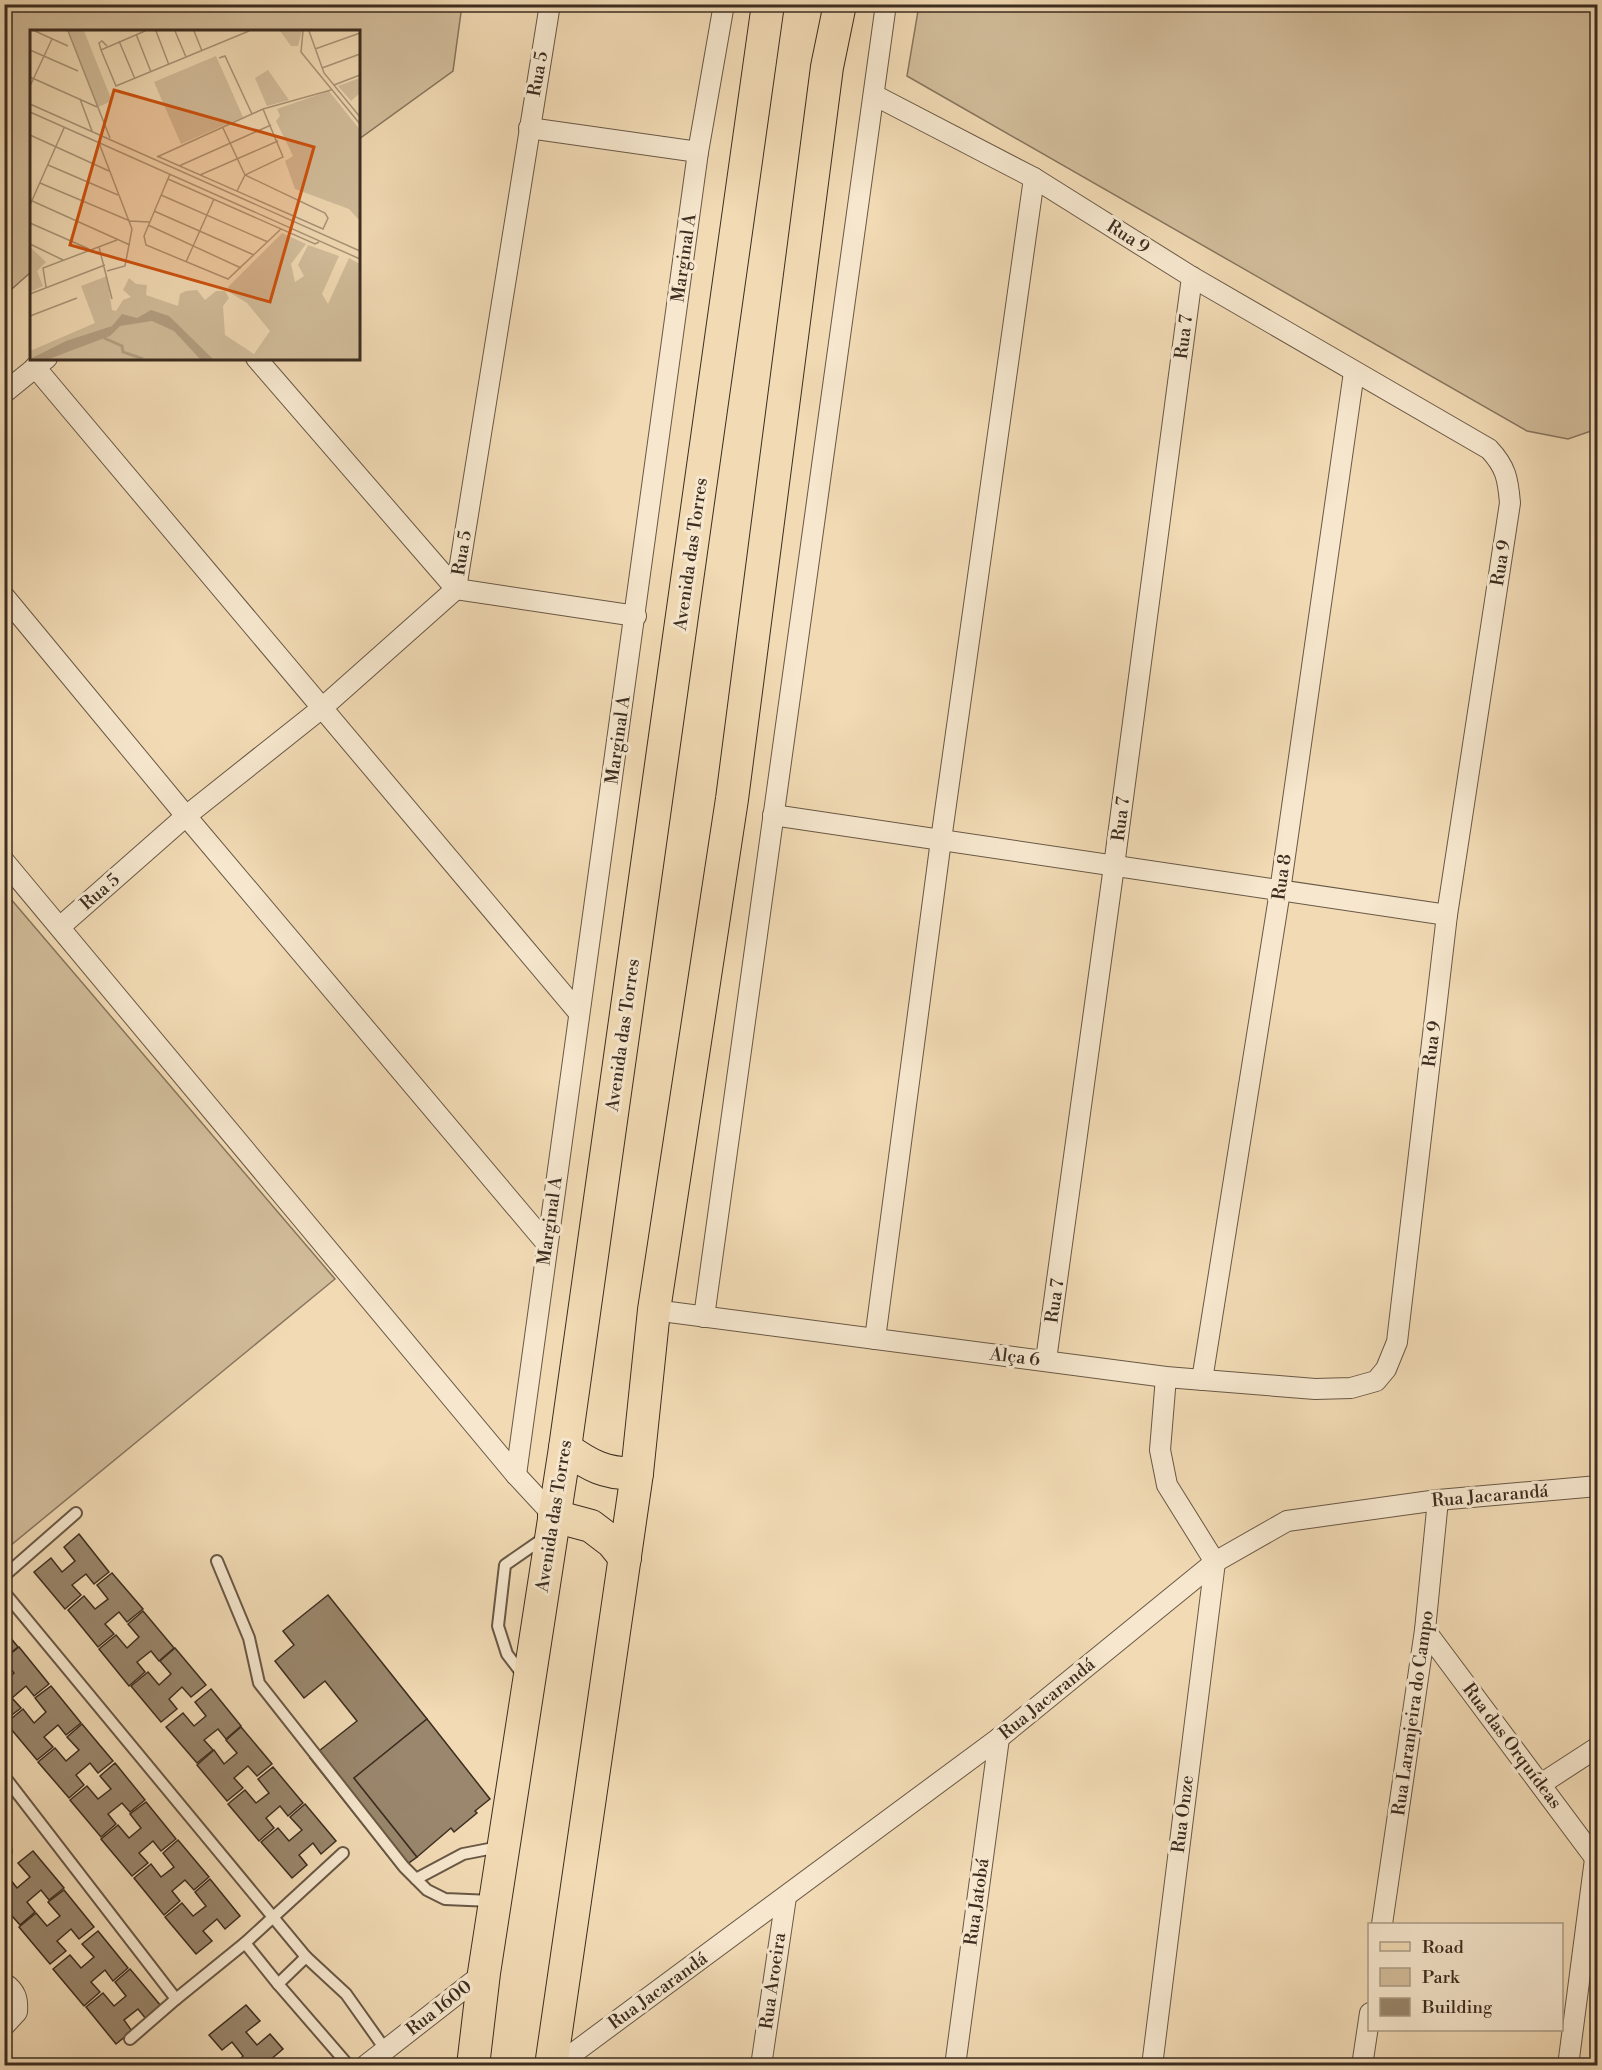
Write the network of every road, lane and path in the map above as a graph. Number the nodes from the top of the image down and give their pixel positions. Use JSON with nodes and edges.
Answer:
{"nodes":[{"id":1,"x":550,"y":4,"type":"edge"},
{"id":2,"x":724,"y":4,"type":"edge"},
{"id":3,"x":768,"y":4,"type":"edge"},
{"id":4,"x":818,"y":4,"type":"edge"},
{"id":5,"x":886,"y":4,"type":"edge"},
{"id":6,"x":838,"y":19,"type":"edge"},
{"id":7,"x":874,"y":95,"type":"junction"},
{"id":8,"x":529,"y":128,"type":"junction"},
{"id":9,"x":698,"y":153,"type":"junction"},
{"id":10,"x":1034,"y":178,"type":"junction"},
{"id":11,"x":1192,"y":277,"type":"junction"},
{"id":12,"x":258,"y":360,"type":"edge"},
{"id":13,"x":41,"y":363,"type":"edge"},
{"id":14,"x":1354,"y":372,"type":"junction"},
{"id":15,"x":4,"y":393,"type":"edge"},
{"id":16,"x":456,"y":589,"type":"junction"},
{"id":17,"x":4,"y":596,"type":"edge"},
{"id":18,"x":636,"y":616,"type":"junction"},
{"id":19,"x":322,"y":708,"type":"junction"},
{"id":20,"x":773,"y":815,"type":"junction"},
{"id":21,"x":186,"y":816,"type":"junction"},
{"id":22,"x":941,"y":840,"type":"junction"},
{"id":23,"x":4,"y":861,"type":"edge"},
{"id":24,"x":1114,"y":866,"type":"junction"},
{"id":25,"x":1280,"y":891,"type":"junction"},
{"id":26,"x":1447,"y":915,"type":"junction"},
{"id":27,"x":61,"y":926,"type":"junction"},
{"id":28,"x":579,"y":1014,"type":"junction"},
{"id":29,"x":547,"y":1244,"type":"junction"},
{"id":30,"x":654,"y":1310,"type":"junction"},
{"id":31,"x":704,"y":1317,"type":"junction"},
{"id":32,"x":875,"y":1339,"type":"junction"},
{"id":33,"x":1046,"y":1360,"type":"junction"},
{"id":34,"x":1166,"y":1377,"type":"junction"},
{"id":35,"x":1202,"y":1380,"type":"junction"},
{"id":36,"x":1376,"y":1381,"type":"joint"},
{"id":37,"x":565,"y":1448,"type":"junction"},
{"id":38,"x":637,"y":1473,"type":"junction"},
{"id":39,"x":516,"y":1475,"type":"junction"},
{"id":40,"x":1598,"y":1486,"type":"edge"},
{"id":41,"x":1438,"y":1500,"type":"junction"},
{"id":42,"x":76,"y":1513,"type":"dead end"},
{"id":43,"x":552,"y":1525,"type":"junction"},
{"id":44,"x":625,"y":1558,"type":"junction"},
{"id":45,"x":217,"y":1561,"type":"dead end"},
{"id":46,"x":1215,"y":1562,"type":"junction"},
{"id":47,"x":4,"y":1576,"type":"edge"},
{"id":48,"x":4,"y":1592,"type":"edge"},
{"id":49,"x":1425,"y":1630,"type":"junction"},
{"id":50,"x":999,"y":1738,"type":"junction"},
{"id":51,"x":1598,"y":1747,"type":"edge"},
{"id":52,"x":4,"y":1776,"type":"edge"},
{"id":53,"x":1541,"y":1784,"type":"junction"},
{"id":54,"x":503,"y":1846,"type":"junction"},
{"id":55,"x":343,"y":1853,"type":"dead end"},
{"id":56,"x":1596,"y":1860,"type":"edge"},
{"id":57,"x":416,"y":1879,"type":"junction"},
{"id":58,"x":786,"y":1897,"type":"junction"},
{"id":59,"x":495,"y":1902,"type":"junction"},
{"id":60,"x":272,"y":1917,"type":"junction"},
{"id":61,"x":1382,"y":1923,"type":"edge"},
{"id":62,"x":245,"y":1943,"type":"junction"},
{"id":63,"x":306,"y":1957,"type":"junction"},
{"id":64,"x":484,"y":1973,"type":"junction"},
{"id":65,"x":4,"y":1983,"type":"edge"},
{"id":66,"x":278,"y":1984,"type":"junction"},
{"id":67,"x":176,"y":1999,"type":"junction"},
{"id":68,"x":4,"y":2026,"type":"edge"},
{"id":69,"x":1368,"y":2026,"type":"edge"},
{"id":70,"x":130,"y":2039,"type":"dead end"},
{"id":71,"x":386,"y":2049,"type":"junction"},
{"id":72,"x":349,"y":2066,"type":"edge"},
{"id":73,"x":365,"y":2066,"type":"edge"},
{"id":74,"x":473,"y":2066,"type":"edge"},
{"id":75,"x":551,"y":2066,"type":"edge"},
{"id":76,"x":556,"y":2066,"type":"edge"},
{"id":77,"x":761,"y":2066,"type":"edge"},
{"id":78,"x":955,"y":2066,"type":"edge"},
{"id":79,"x":1152,"y":2066,"type":"edge"},
{"id":80,"x":1362,"y":2066,"type":"edge"},
{"id":81,"x":1568,"y":2066,"type":"edge"}],
"edges":[{"from":1,"to":8,"type":"street","name":"Rua 5"},
{"from":2,"to":9,"type":"street","name":"Marginal A"},
{"from":3,"to":37,"type":"main road","name":"Avenida das Torres"},
{"from":4,"to":6,"type":"main road"},
{"from":5,"to":7,"type":"street"},
{"from":6,"to":30,"type":"main road"},
{"from":7,"to":10,"type":"street","name":"Rua 9"},
{"from":7,"to":20,"type":"street"},
{"from":8,"to":9,"type":"street"},
{"from":8,"to":16,"type":"street","name":"Rua 5"},
{"from":9,"to":18,"type":"street","name":"Marginal A"},
{"from":10,"to":11,"type":"street","name":"Rua 9"},
{"from":10,"to":22,"type":"street"},
{"from":11,"to":14,"type":"street","name":"Rua 9"},
{"from":11,"to":24,"type":"street","name":"Rua 7"},
{"from":12,"to":16,"type":"street"},
{"from":13,"to":15,"type":"street"},
{"from":13,"to":19,"type":"street"},
{"from":14,"to":25,"type":"street","name":"Rua 8"},
{"from":14,"to":26,"type":"street","name":"Rua 9"},
{"from":16,"to":18,"type":"street"},
{"from":16,"to":19,"type":"street","name":"Rua 5"},
{"from":17,"to":21,"type":"street"},
{"from":18,"to":28,"type":"street","name":"Marginal A"},
{"from":19,"to":21,"type":"street","name":"Rua 5"},
{"from":19,"to":28,"type":"street"},
{"from":20,"to":22,"type":"street"},
{"from":20,"to":31,"type":"street"},
{"from":21,"to":27,"type":"street","name":"Rua 5"},
{"from":21,"to":29,"type":"street"},
{"from":22,"to":24,"type":"street"},
{"from":22,"to":32,"type":"street"},
{"from":23,"to":27,"type":"street"},
{"from":24,"to":25,"type":"street"},
{"from":24,"to":33,"type":"street","name":"Rua 7"},
{"from":25,"to":26,"type":"street"},
{"from":25,"to":35,"type":"street","name":"Rua 8"},
{"from":26,"to":36,"type":"street","name":"Rua 9"},
{"from":27,"to":39,"type":"street"},
{"from":28,"to":29,"type":"street","name":"Marginal A"},
{"from":29,"to":39,"type":"street","name":"Marginal A"},
{"from":30,"to":31,"type":"street","name":"Alça 6"},
{"from":30,"to":38,"type":"main road"},
{"from":31,"to":32,"type":"street","name":"Alça 6"},
{"from":32,"to":33,"type":"street","name":"Alça 6"},
{"from":33,"to":34,"type":"street","name":"Alça 6"},
{"from":34,"to":35,"type":"street","name":"Alça 6"},
{"from":34,"to":46,"type":"street"},
{"from":35,"to":36,"type":"street","name":"Alça 6"},
{"from":37,"to":38,"type":"main road"},
{"from":37,"to":43,"type":"main road","name":"Avenida das Torres"},
{"from":38,"to":44,"type":"main road"},
{"from":39,"to":43,"type":"street"},
{"from":40,"to":41,"type":"street","name":"Rua Jacarandá"},
{"from":41,"to":46,"type":"street","name":"Rua Jacarandá"},
{"from":41,"to":49,"type":"street","name":"Rua Laranjeira do Campo"},
{"from":42,"to":47,"type":"lane"},
{"from":43,"to":44,"type":"main road"},
{"from":43,"to":54,"type":"main road","name":"Avenida das Torres"},
{"from":44,"to":75,"type":"main road"},
{"from":45,"to":57,"type":"lane"},
{"from":46,"to":50,"type":"street","name":"Rua Jacarandá"},
{"from":46,"to":79,"type":"street","name":"Rua Onze"},
{"from":48,"to":60,"type":"lane"},
{"from":49,"to":53,"type":"street","name":"Rua das Orquídeas"},
{"from":49,"to":61,"type":"street","name":"Rua Laranjeira do Campo"},
{"from":50,"to":58,"type":"street","name":"Rua Jacarandá"},
{"from":50,"to":78,"type":"street","name":"Rua Jatobá"},
{"from":51,"to":53,"type":"street"},
{"from":52,"to":67,"type":"lane"},
{"from":53,"to":56,"type":"street","name":"Rua das Orquídeas"},
{"from":54,"to":57,"type":"lane"},
{"from":54,"to":59,"type":"main road","name":"Avenida das Torres"},
{"from":55,"to":60,"type":"lane"},
{"from":56,"to":81,"type":"street"},
{"from":57,"to":59,"type":"lane"},
{"from":58,"to":76,"type":"street","name":"Rua Jacarandá"},
{"from":58,"to":77,"type":"street","name":"Rua Aroeira"},
{"from":59,"to":64,"type":"main road","name":"Avenida das Torres"},
{"from":60,"to":62,"type":"lane"},
{"from":60,"to":63,"type":"lane"},
{"from":62,"to":66,"type":"lane"},
{"from":62,"to":67,"type":"lane"},
{"from":63,"to":66,"type":"lane"},
{"from":63,"to":71,"type":"lane"},
{"from":64,"to":71,"type":"street","name":"Rua 1600"},
{"from":64,"to":74,"type":"main road","name":"Avenida das Torres"},
{"from":65,"to":68,"type":"street"},
{"from":66,"to":72,"type":"lane"},
{"from":67,"to":70,"type":"lane"},
{"from":69,"to":80,"type":"street"},
{"from":71,"to":73,"type":"street","name":"Rua 1600"}]}
